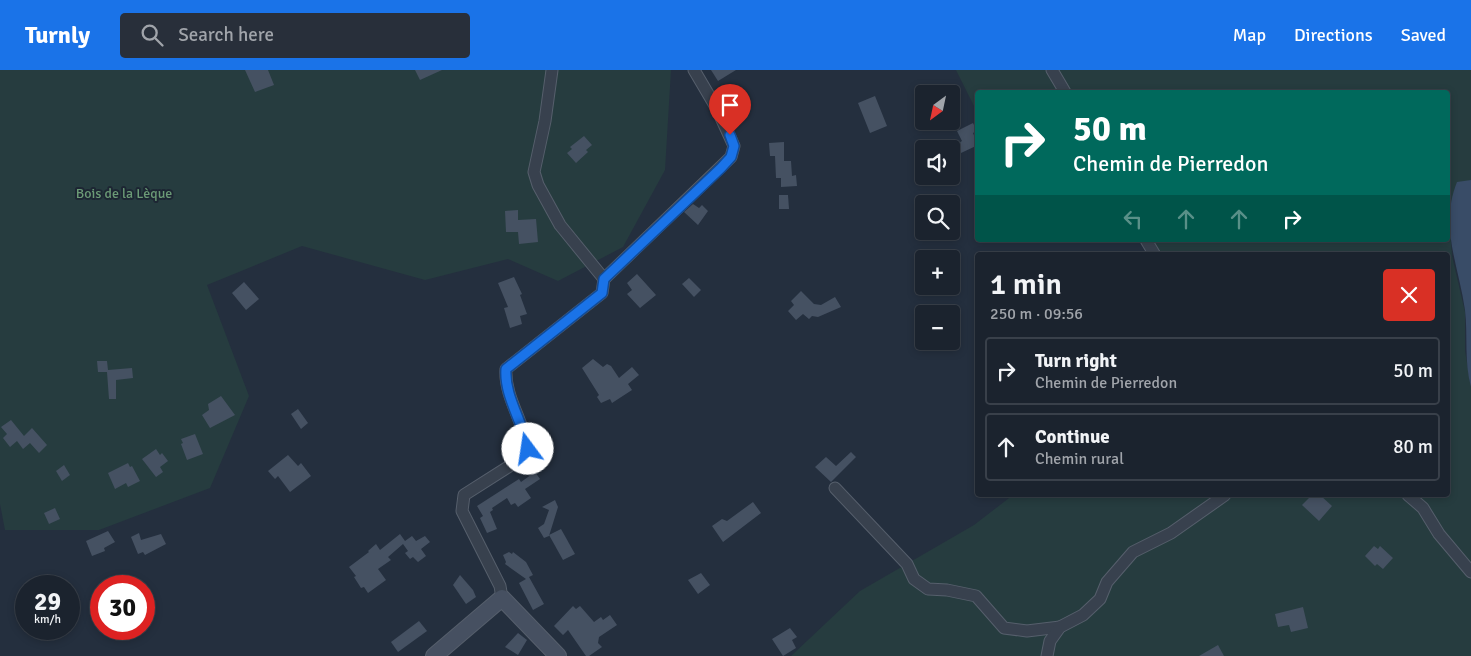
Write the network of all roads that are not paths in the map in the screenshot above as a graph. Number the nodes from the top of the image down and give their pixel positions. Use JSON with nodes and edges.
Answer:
{"nodes":[{"id":1,"x":552,"y":70,"type":"edge"},
{"id":2,"x":694,"y":70,"type":"edge"},
{"id":3,"x":1052,"y":70,"type":"edge"},
{"id":4,"x":1064,"y":90,"type":"edge"},
{"id":5,"x":604,"y":279,"type":"junction"},
{"id":6,"x":835,"y":488,"type":"dead end"},
{"id":7,"x":1222,"y":497,"type":"edge"},
{"id":8,"x":1410,"y":497,"type":"edge"},
{"id":9,"x":1471,"y":572,"type":"edge"},
{"id":10,"x":502,"y":598,"type":"junction"},
{"id":11,"x":1060,"y":627,"type":"junction"},
{"id":12,"x":434,"y":656,"type":"edge"},
{"id":13,"x":558,"y":656,"type":"edge"},
{"id":14,"x":1048,"y":656,"type":"edge"}],
"edges":[{"from":1,"to":5,"type":"street"},
{"from":2,"to":5,"type":"street"},
{"from":3,"to":4,"type":"street"},
{"from":5,"to":10,"type":"street"},
{"from":6,"to":11,"type":"street"},
{"from":7,"to":11,"type":"street"},
{"from":8,"to":9,"type":"street"},
{"from":10,"to":12,"type":"street"},
{"from":10,"to":13,"type":"street"},
{"from":11,"to":14,"type":"street"}]}
